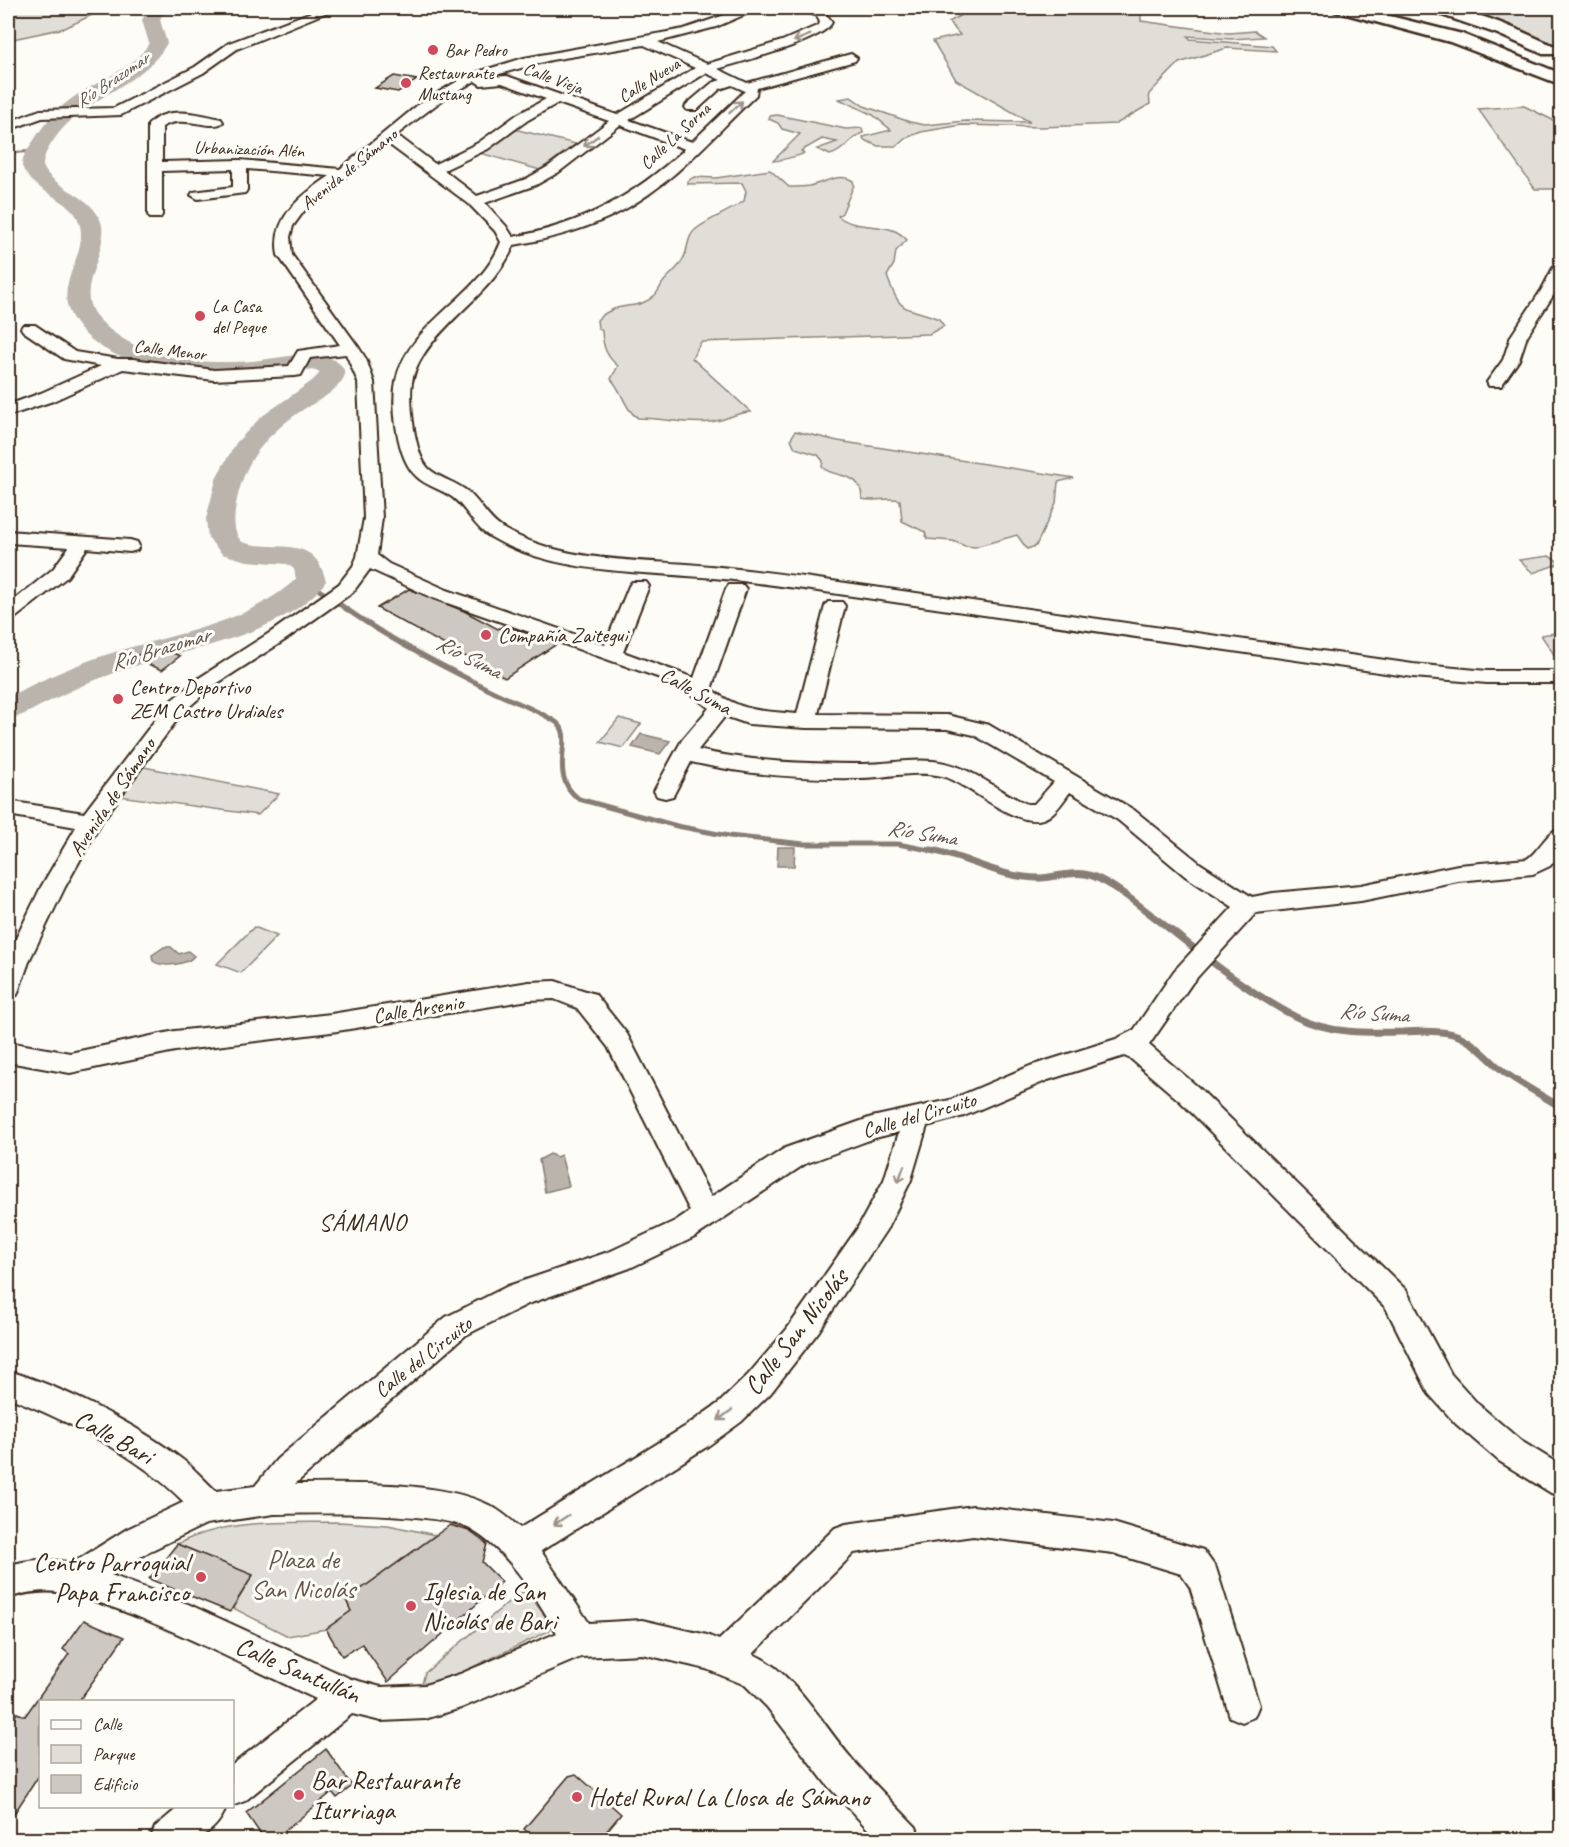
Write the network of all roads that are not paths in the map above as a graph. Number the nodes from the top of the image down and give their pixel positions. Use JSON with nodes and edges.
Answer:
{"nodes":[{"id":1,"x":330,"y":8,"type":"edge"},
{"id":2,"x":754,"y":8,"type":"edge"},
{"id":3,"x":803,"y":8,"type":"edge"},
{"id":4,"x":1341,"y":8,"type":"edge"},
{"id":5,"x":1377,"y":8,"type":"edge"},
{"id":6,"x":1403,"y":8,"type":"edge"},
{"id":7,"x":1436,"y":8,"type":"edge"},
{"id":8,"x":644,"y":40,"type":"junction"},
{"id":9,"x":1562,"y":56,"type":"edge"},
{"id":10,"x":851,"y":58,"type":"dead end"},
{"id":11,"x":1562,"y":63,"type":"edge"},
{"id":12,"x":704,"y":68,"type":"junction"},
{"id":13,"x":504,"y":73,"type":"junction"},
{"id":14,"x":1562,"y":73,"type":"edge"},
{"id":15,"x":737,"y":80,"type":"junction"},
{"id":16,"x":1562,"y":80,"type":"edge"},
{"id":17,"x":557,"y":98,"type":"junction"},
{"id":18,"x":692,"y":107,"type":"dead end"},
{"id":19,"x":619,"y":120,"type":"junction"},
{"id":20,"x":216,"y":122,"type":"dead end"},
{"id":21,"x":8,"y":126,"type":"edge"},
{"id":22,"x":386,"y":138,"type":"junction"},
{"id":23,"x":693,"y":147,"type":"junction"},
{"id":24,"x":240,"y":164,"type":"junction"},
{"id":25,"x":155,"y":168,"type":"junction"},
{"id":26,"x":433,"y":170,"type":"junction"},
{"id":27,"x":342,"y":173,"type":"junction"},
{"id":28,"x":198,"y":195,"type":"dead end"},
{"id":29,"x":475,"y":202,"type":"junction"},
{"id":30,"x":155,"y":215,"type":"dead end"},
{"id":31,"x":508,"y":242,"type":"junction"},
{"id":32,"x":1562,"y":266,"type":"edge"},
{"id":33,"x":29,"y":328,"type":"dead end"},
{"id":34,"x":351,"y":348,"type":"junction"},
{"id":35,"x":120,"y":364,"type":"junction"},
{"id":36,"x":1495,"y":382,"type":"dead end"},
{"id":37,"x":8,"y":394,"type":"edge"},
{"id":38,"x":26,"y":405,"type":"junction"},
{"id":39,"x":8,"y":411,"type":"edge"},
{"id":40,"x":8,"y":537,"type":"edge"},
{"id":41,"x":82,"y":542,"type":"junction"},
{"id":42,"x":130,"y":546,"type":"dead end"},
{"id":43,"x":367,"y":557,"type":"junction"},
{"id":44,"x":639,"y":586,"type":"dead end"},
{"id":45,"x":736,"y":590,"type":"dead end"},
{"id":46,"x":835,"y":606,"type":"dead end"},
{"id":47,"x":8,"y":614,"type":"edge"},
{"id":48,"x":612,"y":654,"type":"junction"},
{"id":49,"x":1562,"y":677,"type":"edge"},
{"id":50,"x":700,"y":692,"type":"junction"},
{"id":51,"x":721,"y":707,"type":"junction"},
{"id":52,"x":806,"y":721,"type":"junction"},
{"id":53,"x":685,"y":754,"type":"junction"},
{"id":54,"x":1067,"y":780,"type":"junction"},
{"id":55,"x":665,"y":791,"type":"dead end"},
{"id":56,"x":8,"y":808,"type":"edge"},
{"id":57,"x":91,"y":822,"type":"junction"},
{"id":58,"x":1562,"y":835,"type":"edge"},
{"id":59,"x":1248,"y":906,"type":"junction"},
{"id":60,"x":8,"y":988,"type":"edge"},
{"id":61,"x":1125,"y":1046,"type":"junction"},
{"id":62,"x":8,"y":1052,"type":"edge"},
{"id":63,"x":915,"y":1118,"type":"junction"},
{"id":64,"x":705,"y":1214,"type":"junction"},
{"id":65,"x":8,"y":1384,"type":"edge"},
{"id":66,"x":1562,"y":1483,"type":"edge"},
{"id":67,"x":264,"y":1499,"type":"junction"},
{"id":68,"x":210,"y":1507,"type":"junction"},
{"id":69,"x":517,"y":1548,"type":"junction"},
{"id":70,"x":77,"y":1580,"type":"junction"},
{"id":71,"x":8,"y":1582,"type":"edge"},
{"id":72,"x":580,"y":1640,"type":"junction"},
{"id":73,"x":724,"y":1659,"type":"junction"},
{"id":74,"x":348,"y":1696,"type":"junction"},
{"id":75,"x":1242,"y":1705,"type":"dead end"},
{"id":76,"x":234,"y":1786,"type":"edge"},
{"id":77,"x":207,"y":1808,"type":"edge"},
{"id":78,"x":168,"y":1839,"type":"edge"},
{"id":79,"x":903,"y":1839,"type":"edge"}],
"edges":[{"from":1,"to":21,"type":"street"},
{"from":2,"to":8,"type":"street","name":"Avenida de Sámano"},
{"from":3,"to":12,"type":"street","name":"Calle Nueva","one_way":true},
{"from":4,"to":16,"type":"highway"},
{"from":5,"to":14,"type":"highway"},
{"from":6,"to":11,"type":"highway"},
{"from":7,"to":9,"type":"highway"},
{"from":8,"to":12,"type":"street","name":"Calle La Sorna"},
{"from":8,"to":13,"type":"street","name":"Avenida de Sámano"},
{"from":10,"to":15,"type":"street"},
{"from":12,"to":15,"type":"street","name":"Calle La Sorna"},
{"from":12,"to":19,"type":"street","name":"Calle Nueva"},
{"from":13,"to":17,"type":"street","name":"Calle Vieja"},
{"from":13,"to":22,"type":"street","name":"Avenida de Sámano"},
{"from":15,"to":18,"type":"street"},
{"from":23,"to":15,"type":"street","name":"Calle La Sorna","one_way":true},
{"from":17,"to":19,"type":"street","name":"Calle Vieja"},
{"from":17,"to":26,"type":"street"},
{"from":19,"to":23,"type":"street","name":"Calle Vieja"},
{"from":19,"to":29,"type":"street","name":"Calle Nueva","one_way":true},
{"from":20,"to":25,"type":"street","name":"Urbanización Alén"},
{"from":22,"to":26,"type":"street"},
{"from":22,"to":27,"type":"street","name":"Avenida de Sámano"},
{"from":23,"to":31,"type":"street","name":"Calle La Sorna"},
{"from":24,"to":25,"type":"street","name":"Urbanización Alén"},
{"from":24,"to":27,"type":"street","name":"Urbanización Alén"},
{"from":24,"to":28,"type":"street"},
{"from":25,"to":30,"type":"street","name":"Urbanización Alén"},
{"from":26,"to":29,"type":"street"},
{"from":27,"to":34,"type":"street","name":"Avenida de Sámano"},
{"from":29,"to":31,"type":"street"},
{"from":31,"to":49,"type":"street"},
{"from":32,"to":36,"type":"street"},
{"from":33,"to":35,"type":"street"},
{"from":34,"to":35,"type":"street","name":"Calle Menor"},
{"from":34,"to":43,"type":"street","name":"Avenida de Sámano"},
{"from":35,"to":38,"type":"street","name":"Calle Menor"},
{"from":37,"to":38,"type":"street"},
{"from":38,"to":39,"type":"street","name":"Calle Menor"},
{"from":40,"to":41,"type":"street"},
{"from":41,"to":42,"type":"street"},
{"from":41,"to":47,"type":"street"},
{"from":43,"to":48,"type":"street","name":"Calle Suma"},
{"from":43,"to":57,"type":"street","name":"Avenida de Sámano"},
{"from":44,"to":48,"type":"street"},
{"from":45,"to":50,"type":"street"},
{"from":46,"to":52,"type":"street"},
{"from":48,"to":50,"type":"street","name":"Calle Suma"},
{"from":50,"to":51,"type":"street","name":"Calle Suma"},
{"from":51,"to":52,"type":"street","name":"Calle Suma"},
{"from":51,"to":53,"type":"street"},
{"from":52,"to":54,"type":"street","name":"Calle Suma"},
{"from":53,"to":54,"type":"street"},
{"from":53,"to":55,"type":"street"},
{"from":54,"to":59,"type":"street","name":"Calle Suma"},
{"from":56,"to":57,"type":"street"},
{"from":57,"to":60,"type":"street","name":"Avenida de Sámano"},
{"from":58,"to":59,"type":"street"},
{"from":59,"to":61,"type":"street","name":"Calle del Circuito"},
{"from":61,"to":63,"type":"street","name":"Calle del Circuito"},
{"from":61,"to":66,"type":"street"},
{"from":62,"to":64,"type":"street","name":"Calle Arsenio"},
{"from":63,"to":64,"type":"street","name":"Calle del Circuito"},
{"from":63,"to":69,"type":"street","name":"Calle San Nicolás","one_way":true},
{"from":64,"to":67,"type":"street","name":"Calle del Circuito"},
{"from":65,"to":68,"type":"street","name":"Calle Bari"},
{"from":67,"to":68,"type":"street"},
{"from":67,"to":69,"type":"street"},
{"from":68,"to":70,"type":"street"},
{"from":69,"to":72,"type":"street"},
{"from":70,"to":71,"type":"street","name":"Calle Santullán"},
{"from":70,"to":74,"type":"street","name":"Calle Santullán"},
{"from":72,"to":73,"type":"street","name":"Calle Santullán"},
{"from":72,"to":74,"type":"street","name":"Calle Santullán"},
{"from":73,"to":75,"type":"street"},
{"from":73,"to":79,"type":"street","name":"Calle Santullán"},
{"from":74,"to":76,"type":"street"},
{"from":77,"to":78,"type":"street"}]}
